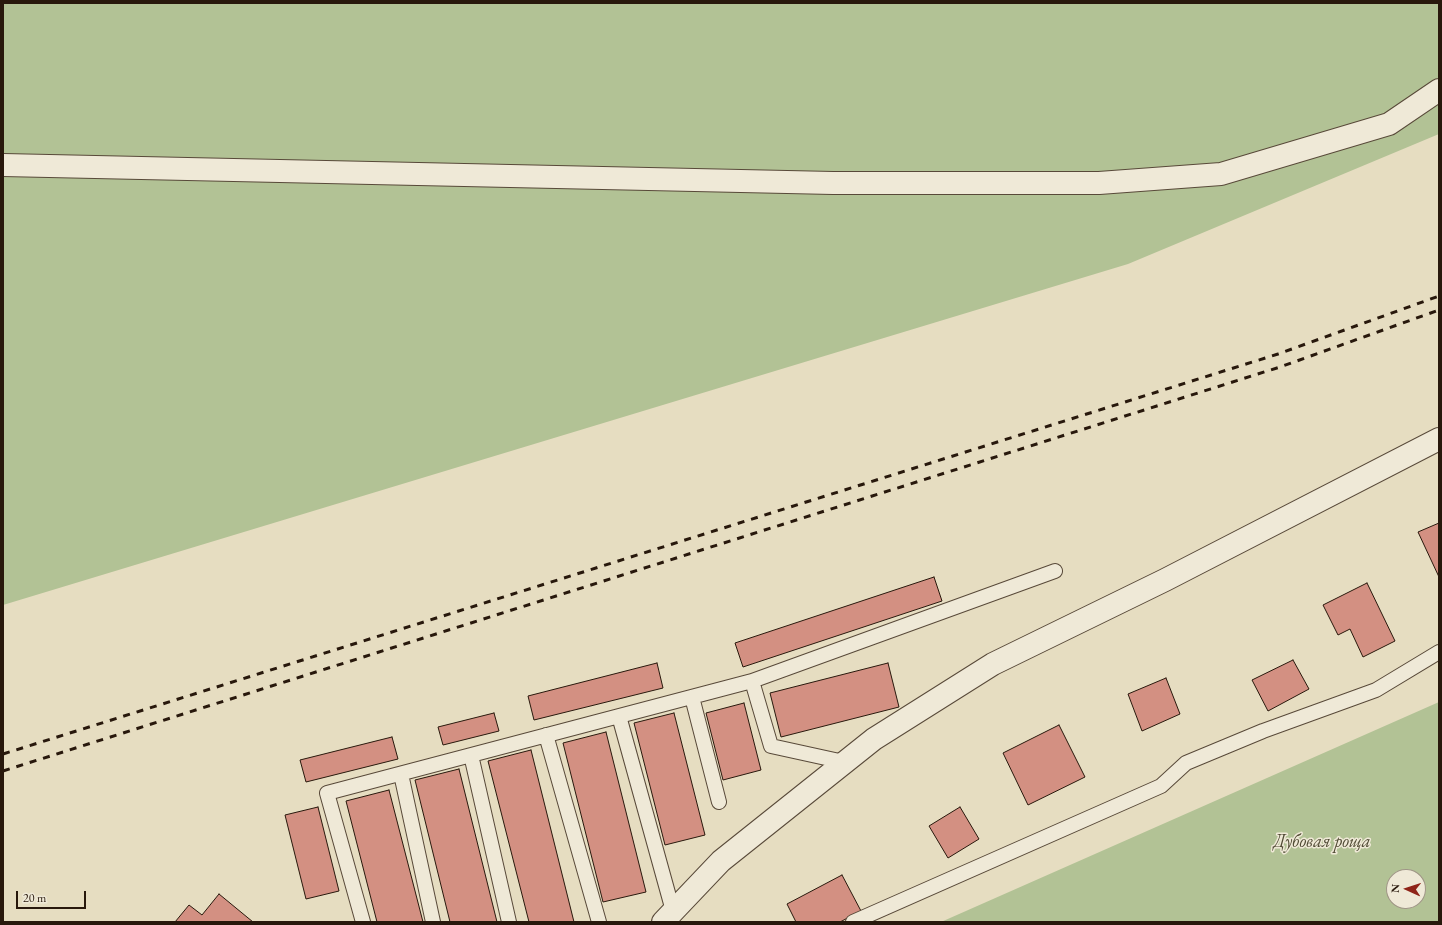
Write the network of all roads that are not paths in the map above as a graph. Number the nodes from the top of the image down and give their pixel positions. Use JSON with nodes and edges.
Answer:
{"nodes":[{"id":1,"x":1439,"y":90,"type":"edge"},
{"id":2,"x":3,"y":165,"type":"edge"},
{"id":3,"x":1439,"y":439,"type":"edge"},
{"id":4,"x":1055,"y":571,"type":"dead end"},
{"id":5,"x":1439,"y":652,"type":"edge"},
{"id":6,"x":752,"y":681,"type":"junction"},
{"id":7,"x":692,"y":697,"type":"junction"},
{"id":8,"x":618,"y":716,"type":"junction"},
{"id":9,"x":546,"y":735,"type":"junction"},
{"id":10,"x":471,"y":755,"type":"junction"},
{"id":11,"x":844,"y":762,"type":"junction"},
{"id":12,"x":401,"y":774,"type":"junction"},
{"id":13,"x":719,"y":802,"type":"dead end"},
{"id":14,"x":668,"y":916,"type":"edge"},
{"id":15,"x":363,"y":922,"type":"edge"},
{"id":16,"x":433,"y":922,"type":"edge"},
{"id":17,"x":509,"y":922,"type":"edge"},
{"id":18,"x":599,"y":922,"type":"edge"},
{"id":19,"x":853,"y":922,"type":"edge"}],
"edges":[{"from":1,"to":2,"type":"street"},
{"from":3,"to":11,"type":"street"},
{"from":4,"to":6,"type":"lane"},
{"from":5,"to":19,"type":"lane"},
{"from":6,"to":7,"type":"lane"},
{"from":6,"to":11,"type":"lane"},
{"from":7,"to":8,"type":"lane"},
{"from":7,"to":13,"type":"lane"},
{"from":8,"to":9,"type":"lane"},
{"from":8,"to":14,"type":"lane"},
{"from":9,"to":10,"type":"lane"},
{"from":9,"to":18,"type":"lane"},
{"from":10,"to":12,"type":"lane"},
{"from":10,"to":17,"type":"lane"},
{"from":11,"to":14,"type":"street"},
{"from":12,"to":15,"type":"lane"},
{"from":12,"to":16,"type":"lane"}]}
